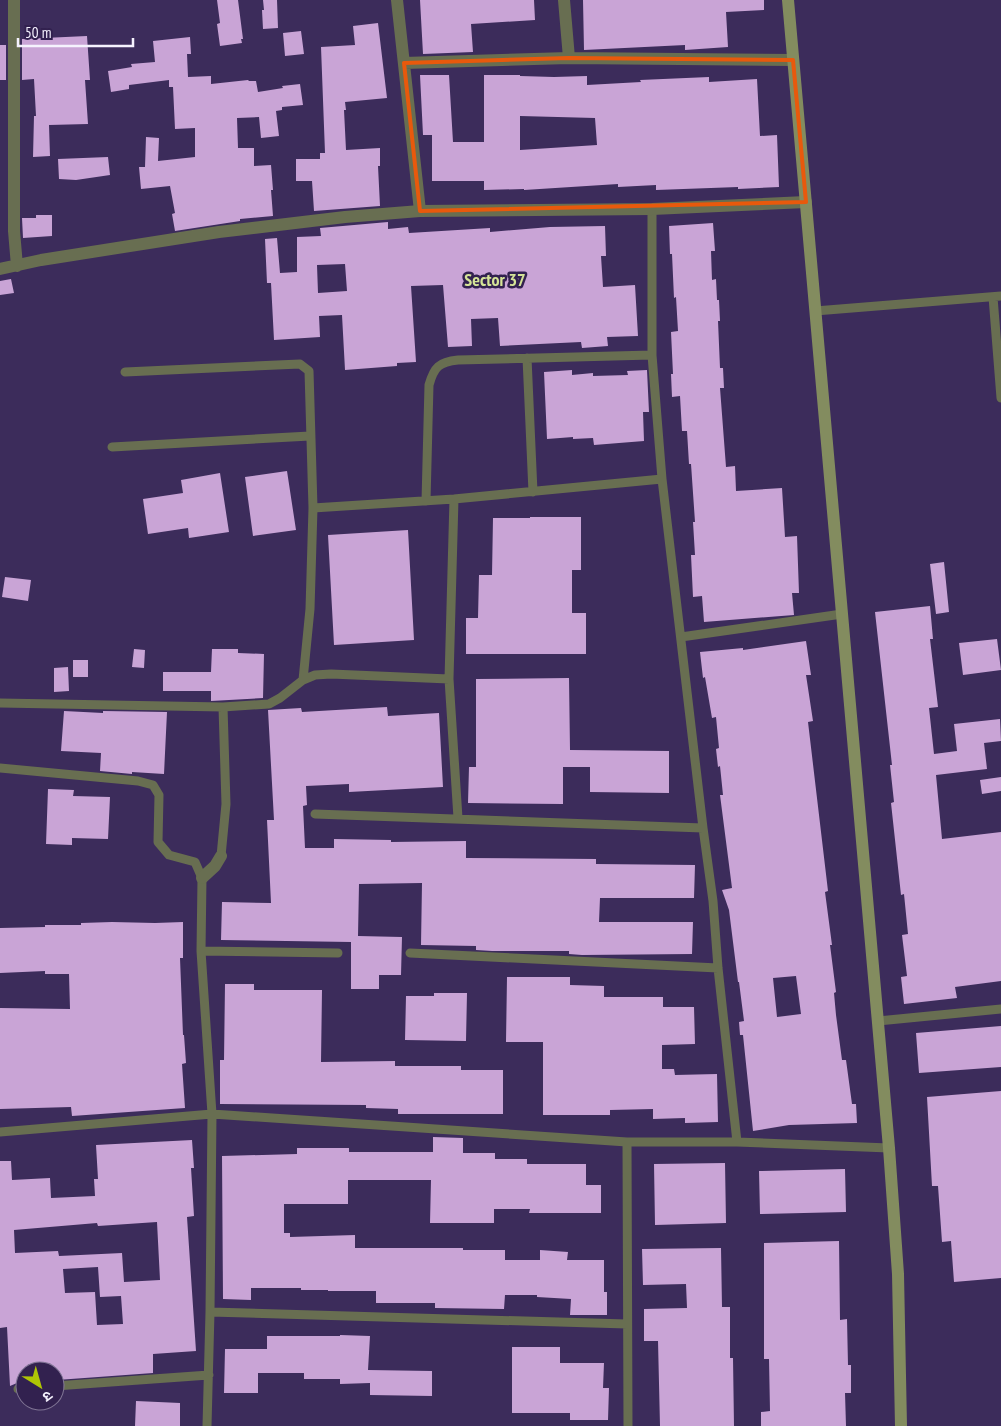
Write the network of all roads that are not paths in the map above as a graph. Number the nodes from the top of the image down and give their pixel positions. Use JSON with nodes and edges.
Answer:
{"nodes":[{"id":1,"x":14,"y":0,"type":"edge"},
{"id":2,"x":397,"y":0,"type":"edge"},
{"id":3,"x":564,"y":0,"type":"edge"},
{"id":4,"x":788,"y":0,"type":"edge"},
{"id":5,"x":569,"y":58,"type":"junction"},
{"id":6,"x":793,"y":60,"type":"junction"},
{"id":7,"x":404,"y":62,"type":"junction"},
{"id":8,"x":806,"y":202,"type":"junction"},
{"id":9,"x":652,"y":209,"type":"junction"},
{"id":10,"x":420,"y":211,"type":"junction"},
{"id":11,"x":17,"y":266,"type":"junction"},
{"id":12,"x":0,"y":269,"type":"edge"},
{"id":13,"x":997,"y":296,"type":"edge"},
{"id":14,"x":815,"y":311,"type":"junction"},
{"id":15,"x":652,"y":355,"type":"junction"},
{"id":16,"x":527,"y":358,"type":"junction"},
{"id":17,"x":126,"y":372,"type":"dead end"},
{"id":18,"x":1001,"y":398,"type":"edge"},
{"id":19,"x":310,"y":436,"type":"junction"},
{"id":20,"x":112,"y":446,"type":"dead end"},
{"id":21,"x":662,"y":479,"type":"junction"},
{"id":22,"x":533,"y":492,"type":"junction"},
{"id":23,"x":454,"y":499,"type":"junction"},
{"id":24,"x":426,"y":501,"type":"junction"},
{"id":25,"x":313,"y":508,"type":"junction"},
{"id":26,"x":842,"y":614,"type":"junction"},
{"id":27,"x":681,"y":637,"type":"junction"},
{"id":28,"x":449,"y":678,"type":"junction"},
{"id":29,"x":303,"y":680,"type":"junction"},
{"id":30,"x":0,"y":703,"type":"edge"},
{"id":31,"x":223,"y":707,"type":"junction"},
{"id":32,"x":0,"y":768,"type":"edge"},
{"id":33,"x":315,"y":814,"type":"dead end"},
{"id":34,"x":458,"y":818,"type":"junction"},
{"id":35,"x":703,"y":828,"type":"junction"},
{"id":36,"x":221,"y":856,"type":"joint"},
{"id":37,"x":202,"y":878,"type":"junction"},
{"id":38,"x":201,"y":951,"type":"junction"},
{"id":39,"x":338,"y":953,"type":"dead end"},
{"id":40,"x":410,"y":953,"type":"dead end"},
{"id":41,"x":718,"y":968,"type":"junction"},
{"id":42,"x":1001,"y":1009,"type":"edge"},
{"id":43,"x":878,"y":1022,"type":"junction"},
{"id":44,"x":212,"y":1114,"type":"junction"},
{"id":45,"x":0,"y":1132,"type":"edge"},
{"id":46,"x":626,"y":1142,"type":"junction"},
{"id":47,"x":737,"y":1142,"type":"junction"},
{"id":48,"x":890,"y":1148,"type":"junction"},
{"id":49,"x":210,"y":1312,"type":"junction"},
{"id":50,"x":627,"y":1324,"type":"junction"},
{"id":51,"x":208,"y":1375,"type":"junction"},
{"id":52,"x":65,"y":1385,"type":"edge"},
{"id":53,"x":207,"y":1426,"type":"edge"},
{"id":54,"x":628,"y":1426,"type":"edge"},
{"id":55,"x":901,"y":1426,"type":"edge"}],
"edges":[{"from":1,"to":11,"type":"street"},
{"from":2,"to":7,"type":"street"},
{"from":3,"to":5,"type":"street"},
{"from":4,"to":6,"type":"street"},
{"from":5,"to":6,"type":"street"},
{"from":5,"to":7,"type":"street"},
{"from":6,"to":8,"type":"street"},
{"from":7,"to":10,"type":"street"},
{"from":8,"to":9,"type":"street"},
{"from":8,"to":14,"type":"street"},
{"from":9,"to":10,"type":"street"},
{"from":9,"to":15,"type":"lane"},
{"from":10,"to":11,"type":"street"},
{"from":11,"to":12,"type":"street"},
{"from":13,"to":14,"type":"lane"},
{"from":13,"to":18,"type":"lane"},
{"from":14,"to":26,"type":"street"},
{"from":15,"to":16,"type":"lane"},
{"from":15,"to":21,"type":"lane"},
{"from":16,"to":22,"type":"lane"},
{"from":16,"to":24,"type":"lane"},
{"from":17,"to":19,"type":"lane"},
{"from":19,"to":20,"type":"lane"},
{"from":19,"to":25,"type":"lane"},
{"from":21,"to":22,"type":"lane"},
{"from":21,"to":27,"type":"lane"},
{"from":22,"to":23,"type":"lane"},
{"from":23,"to":24,"type":"lane"},
{"from":23,"to":28,"type":"lane"},
{"from":24,"to":25,"type":"lane"},
{"from":25,"to":29,"type":"lane"},
{"from":26,"to":27,"type":"lane"},
{"from":26,"to":43,"type":"street"},
{"from":27,"to":35,"type":"lane"},
{"from":28,"to":29,"type":"lane"},
{"from":28,"to":34,"type":"lane"},
{"from":29,"to":31,"type":"lane"},
{"from":30,"to":31,"type":"lane"},
{"from":31,"to":36,"type":"lane"},
{"from":32,"to":37,"type":"lane"},
{"from":33,"to":34,"type":"lane"},
{"from":34,"to":35,"type":"lane"},
{"from":35,"to":41,"type":"lane"},
{"from":36,"to":37,"type":"street"},
{"from":37,"to":38,"type":"lane"},
{"from":38,"to":39,"type":"lane"},
{"from":38,"to":44,"type":"lane"},
{"from":40,"to":41,"type":"lane"},
{"from":41,"to":47,"type":"lane"},
{"from":42,"to":43,"type":"lane"},
{"from":43,"to":48,"type":"street"},
{"from":44,"to":45,"type":"lane"},
{"from":44,"to":46,"type":"lane"},
{"from":44,"to":49,"type":"lane"},
{"from":46,"to":47,"type":"lane"},
{"from":46,"to":50,"type":"lane"},
{"from":47,"to":48,"type":"lane"},
{"from":48,"to":55,"type":"street"},
{"from":49,"to":50,"type":"lane"},
{"from":49,"to":51,"type":"lane"},
{"from":50,"to":54,"type":"lane"},
{"from":51,"to":52,"type":"lane"},
{"from":51,"to":53,"type":"lane"}]}
